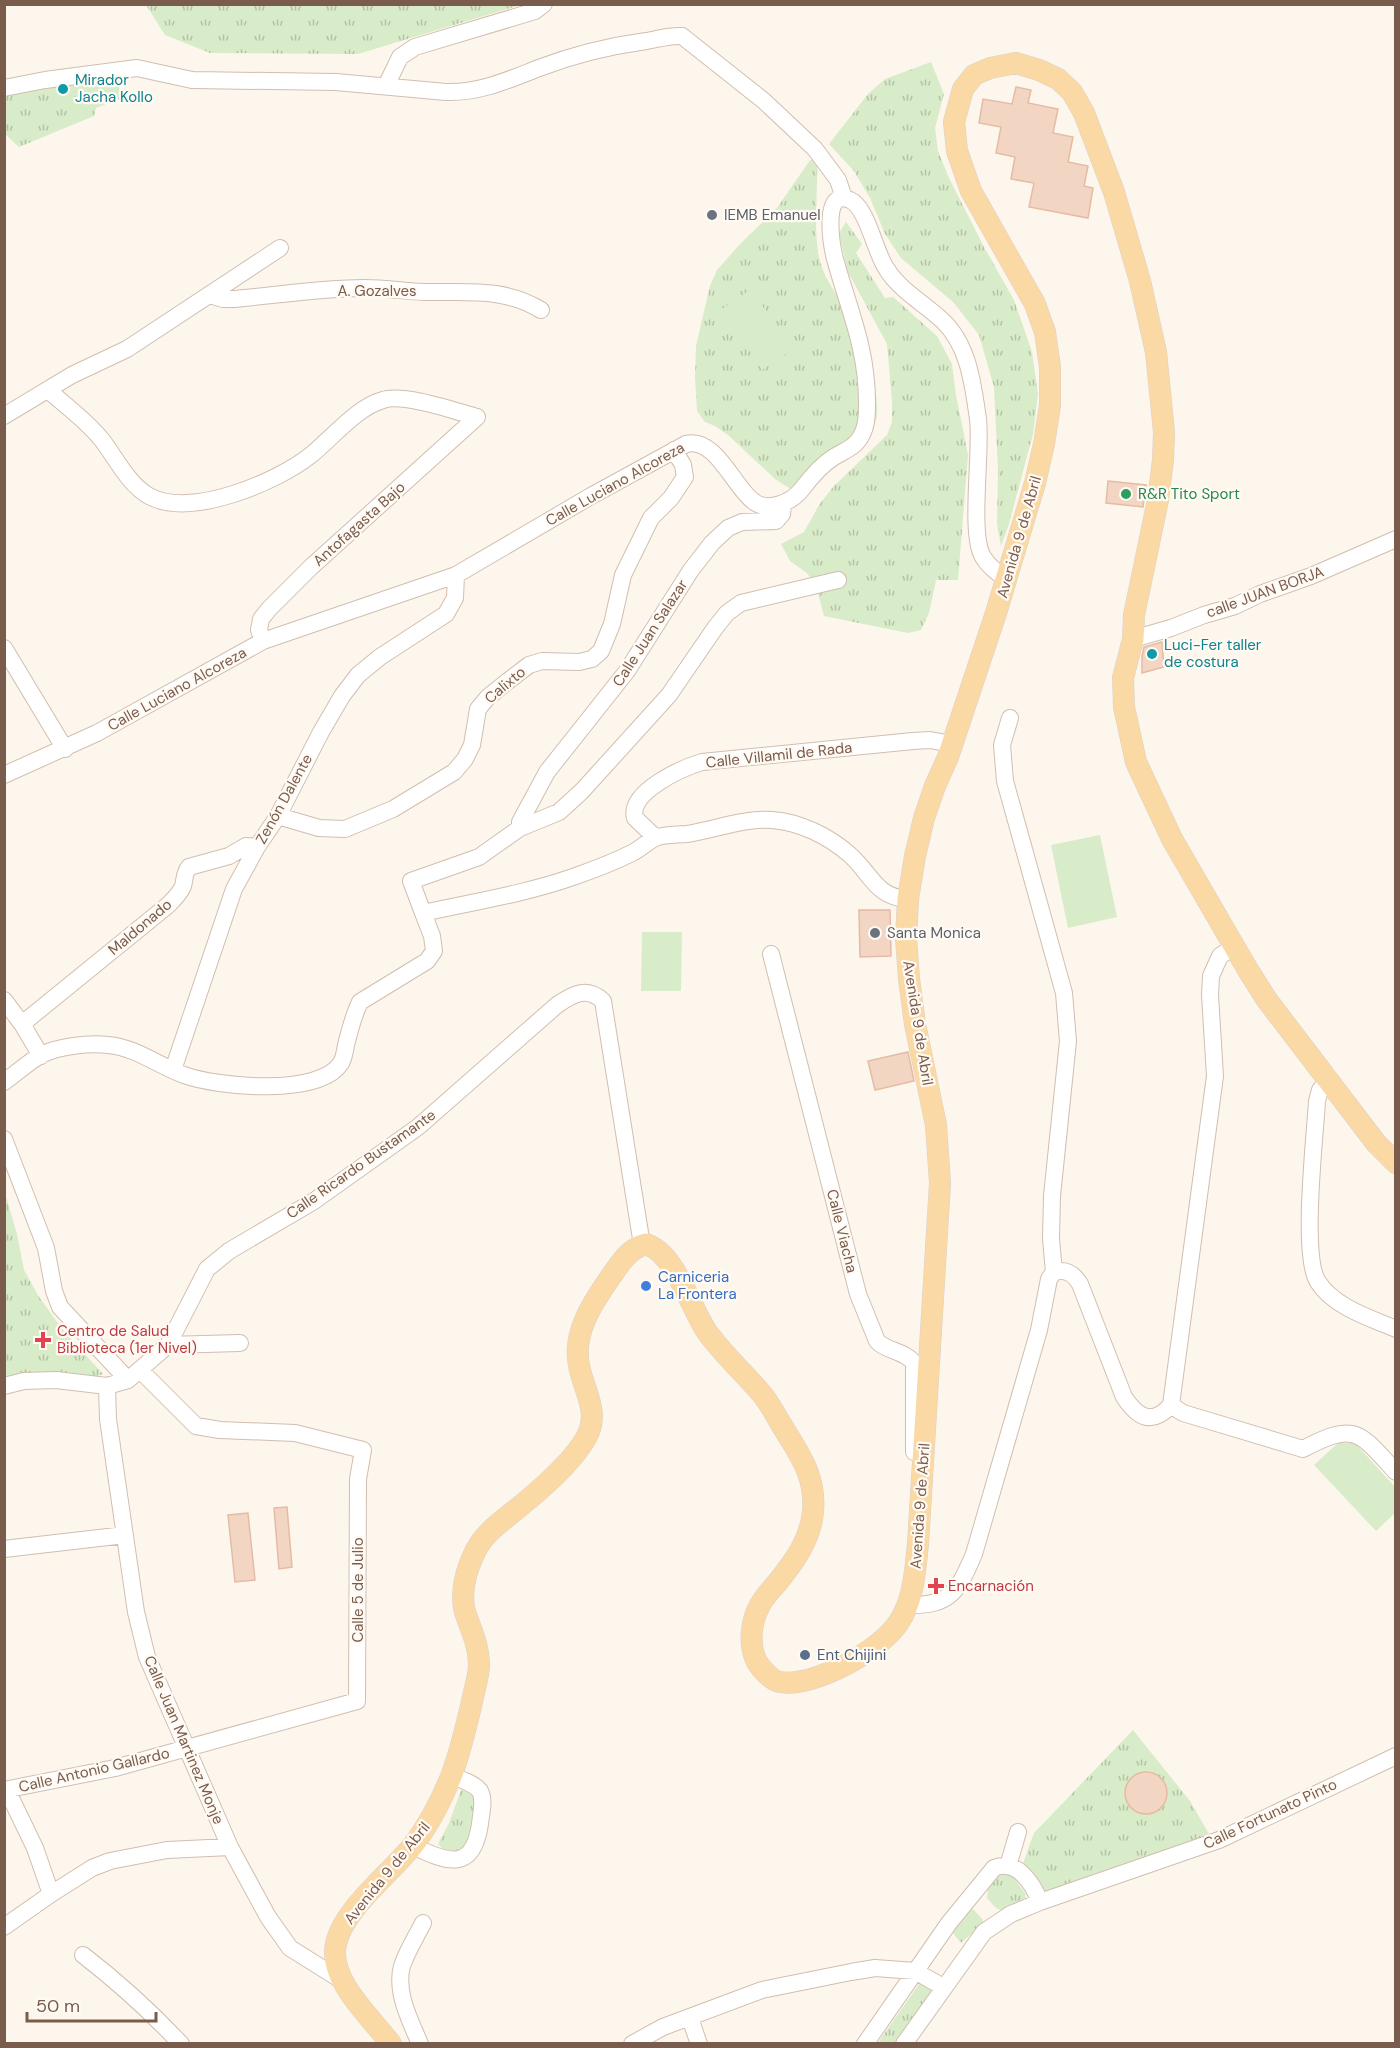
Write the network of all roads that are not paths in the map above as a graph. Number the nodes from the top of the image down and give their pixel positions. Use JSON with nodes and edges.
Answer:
{"nodes":[{"id":1,"x":544,"y":4,"type":"edge"},
{"id":2,"x":386,"y":86,"type":"junction"},
{"id":3,"x":4,"y":88,"type":"edge"},
{"id":4,"x":843,"y":198,"type":"junction"},
{"id":5,"x":280,"y":248,"type":"dead end"},
{"id":6,"x":210,"y":295,"type":"junction"},
{"id":7,"x":541,"y":310,"type":"dead end"},
{"id":8,"x":48,"y":390,"type":"junction"},
{"id":9,"x":4,"y":416,"type":"edge"},
{"id":10,"x":674,"y":450,"type":"junction"},
{"id":11,"x":783,"y":504,"type":"junction"},
{"id":12,"x":1395,"y":539,"type":"edge"},
{"id":13,"x":456,"y":575,"type":"junction"},
{"id":14,"x":1007,"y":579,"type":"junction"},
{"id":15,"x":838,"y":580,"type":"dead end"},
{"id":16,"x":1133,"y":639,"type":"junction"},
{"id":17,"x":263,"y":641,"type":"junction"},
{"id":18,"x":4,"y":648,"type":"edge"},
{"id":19,"x":1010,"y":718,"type":"dead end"},
{"id":20,"x":952,"y":744,"type":"junction"},
{"id":21,"x":65,"y":749,"type":"junction"},
{"id":22,"x":4,"y":775,"type":"edge"},
{"id":23,"x":278,"y":816,"type":"junction"},
{"id":24,"x":520,"y":828,"type":"junction"},
{"id":25,"x":656,"y":838,"type":"junction"},
{"id":26,"x":257,"y":847,"type":"junction"},
{"id":27,"x":908,"y":899,"type":"junction"},
{"id":28,"x":423,"y":913,"type":"junction"},
{"id":29,"x":1235,"y":946,"type":"junction"},
{"id":30,"x":771,"y":954,"type":"dead end"},
{"id":31,"x":4,"y":1000,"type":"edge"},
{"id":32,"x":22,"y":1024,"type":"junction"},
{"id":33,"x":41,"y":1056,"type":"junction"},
{"id":34,"x":173,"y":1070,"type":"junction"},
{"id":35,"x":1329,"y":1079,"type":"junction"},
{"id":36,"x":4,"y":1082,"type":"edge"},
{"id":37,"x":4,"y":1139,"type":"edge"},
{"id":38,"x":1395,"y":1164,"type":"edge"},
{"id":39,"x":642,"y":1245,"type":"junction"},
{"id":40,"x":1054,"y":1272,"type":"junction"},
{"id":41,"x":1395,"y":1329,"type":"edge"},
{"id":42,"x":240,"y":1342,"type":"dead end"},
{"id":43,"x":168,"y":1345,"type":"junction"},
{"id":44,"x":134,"y":1375,"type":"junction"},
{"id":45,"x":4,"y":1386,"type":"edge"},
{"id":46,"x":107,"y":1386,"type":"junction"},
{"id":47,"x":1171,"y":1405,"type":"junction"},
{"id":48,"x":1395,"y":1473,"type":"edge"},
{"id":49,"x":922,"y":1487,"type":"junction"},
{"id":50,"x":125,"y":1535,"type":"junction"},
{"id":51,"x":4,"y":1550,"type":"edge"},
{"id":52,"x":908,"y":1605,"type":"junction"},
{"id":53,"x":357,"y":1701,"type":"joint"},
{"id":54,"x":188,"y":1749,"type":"junction"},
{"id":55,"x":1395,"y":1756,"type":"edge"},
{"id":56,"x":451,"y":1776,"type":"junction"},
{"id":57,"x":6,"y":1790,"type":"edge"},
{"id":58,"x":1018,"y":1832,"type":"dead end"},
{"id":59,"x":412,"y":1846,"type":"junction"},
{"id":60,"x":230,"y":1847,"type":"junction"},
{"id":61,"x":1008,"y":1866,"type":"junction"},
{"id":62,"x":51,"y":1894,"type":"junction"},
{"id":63,"x":1040,"y":1902,"type":"junction"},
{"id":64,"x":423,"y":1923,"type":"dead end"},
{"id":65,"x":4,"y":1927,"type":"edge"},
{"id":66,"x":83,"y":1955,"type":"dead end"},
{"id":67,"x":915,"y":1971,"type":"junction"},
{"id":68,"x":341,"y":1980,"type":"junction"},
{"id":69,"x":943,"y":1987,"type":"junction"},
{"id":70,"x":690,"y":2018,"type":"junction"},
{"id":71,"x":181,"y":2043,"type":"edge"},
{"id":72,"x":391,"y":2043,"type":"edge"},
{"id":73,"x":420,"y":2043,"type":"edge"},
{"id":74,"x":632,"y":2043,"type":"edge"},
{"id":75,"x":699,"y":2043,"type":"edge"},
{"id":76,"x":865,"y":2043,"type":"edge"},
{"id":77,"x":904,"y":2043,"type":"edge"}],
"edges":[{"from":1,"to":2,"type":"street"},
{"from":2,"to":3,"type":"street"},
{"from":2,"to":4,"type":"street"},
{"from":4,"to":11,"type":"street"},
{"from":4,"to":14,"type":"street"},
{"from":5,"to":6,"type":"street"},
{"from":6,"to":7,"type":"street","name":"A. Gozalves"},
{"from":6,"to":8,"type":"street"},
{"from":8,"to":9,"type":"street"},
{"from":8,"to":17,"type":"street","name":"Antofagasta Bajo"},
{"from":10,"to":11,"type":"street","name":"Calle Luciano Alcoreza"},
{"from":10,"to":13,"type":"street","name":"Calle Luciano Alcoreza"},
{"from":10,"to":23,"type":"street","name":"Calixto"},
{"from":11,"to":24,"type":"street","name":"Calle Juan Salazar"},
{"from":12,"to":16,"type":"street","name":"calle JUAN BORJA"},
{"from":13,"to":17,"type":"street","name":"Calle Luciano Alcoreza"},
{"from":13,"to":23,"type":"street","name":"Zenón Dalente"},
{"from":14,"to":16,"type":"main road","name":"Avenida 9 de Abril"},
{"from":14,"to":20,"type":"main road","name":"Avenida 9 de Abril"},
{"from":15,"to":24,"type":"street"},
{"from":16,"to":29,"type":"main road","name":"Avenida 9 de Abril"},
{"from":17,"to":21,"type":"street","name":"Calle Luciano Alcoreza"},
{"from":18,"to":21,"type":"street"},
{"from":19,"to":40,"type":"street"},
{"from":20,"to":25,"type":"street","name":"Calle Villamil de Rada"},
{"from":20,"to":27,"type":"main road","name":"Avenida 9 de Abril"},
{"from":21,"to":22,"type":"street","name":"Calle Luciano Alcoreza"},
{"from":23,"to":26,"type":"street","name":"Zenón Dalente"},
{"from":24,"to":28,"type":"street"},
{"from":25,"to":27,"type":"street"},
{"from":25,"to":28,"type":"street"},
{"from":26,"to":32,"type":"street","name":"Maldonado"},
{"from":26,"to":34,"type":"street","name":"Zenón Dalente"},
{"from":27,"to":49,"type":"main road","name":"Avenida 9 de Abril"},
{"from":28,"to":34,"type":"street"},
{"from":29,"to":35,"type":"main road","name":"Avenida 9 de Abril"},
{"from":29,"to":47,"type":"street"},
{"from":30,"to":49,"type":"street","name":"Calle Viacha"},
{"from":31,"to":32,"type":"street"},
{"from":32,"to":33,"type":"street"},
{"from":33,"to":34,"type":"street"},
{"from":33,"to":36,"type":"street"},
{"from":35,"to":38,"type":"main road","name":"Avenida 9 de Abril"},
{"from":35,"to":41,"type":"street"},
{"from":37,"to":44,"type":"street"},
{"from":39,"to":43,"type":"street","name":"Calle Ricardo Bustamante"},
{"from":39,"to":52,"type":"main road","name":"Avenida 9 de Abril"},
{"from":39,"to":56,"type":"main road","name":"Avenida 9 de Abril"},
{"from":40,"to":47,"type":"street"},
{"from":40,"to":52,"type":"street"},
{"from":42,"to":43,"type":"street"},
{"from":43,"to":44,"type":"street","name":"Calle Ricardo Bustamante"},
{"from":44,"to":46,"type":"street","name":"Calle Ricardo Bustamante"},
{"from":44,"to":53,"type":"street","name":"Calle 5 de Julio"},
{"from":45,"to":46,"type":"street","name":"Calle Ricardo Bustamante"},
{"from":46,"to":50,"type":"street","name":"Calle Juan Martinez Monje"},
{"from":47,"to":48,"type":"street"},
{"from":49,"to":52,"type":"main road","name":"Avenida 9 de Abril"},
{"from":50,"to":51,"type":"street"},
{"from":50,"to":54,"type":"street","name":"Calle Juan Martinez Monje"},
{"from":53,"to":54,"type":"street","name":"Calle Antonio Gallardo"},
{"from":54,"to":57,"type":"street","name":"Calle Antonio Gallardo"},
{"from":54,"to":60,"type":"street","name":"Calle Juan Martinez Monje"},
{"from":55,"to":63,"type":"street","name":"Calle Fortunato Pinto"},
{"from":56,"to":59,"type":"main road","name":"Avenida 9 de Abril"},
{"from":56,"to":59,"type":"street"},
{"from":57,"to":62,"type":"street"},
{"from":58,"to":61,"type":"street"},
{"from":59,"to":68,"type":"main road","name":"Avenida 9 de Abril"},
{"from":60,"to":62,"type":"street"},
{"from":60,"to":68,"type":"street","name":"Calle Juan Martinez Monje"},
{"from":61,"to":63,"type":"street"},
{"from":61,"to":67,"type":"street"},
{"from":62,"to":65,"type":"street"},
{"from":63,"to":69,"type":"street","name":"Calle Fortunato Pinto"},
{"from":64,"to":73,"type":"street"},
{"from":66,"to":71,"type":"street"},
{"from":67,"to":69,"type":"street"},
{"from":67,"to":70,"type":"street"},
{"from":67,"to":76,"type":"street"},
{"from":68,"to":72,"type":"main road","name":"Avenida 9 de Abril"},
{"from":69,"to":77,"type":"street","name":"Calle Fortunato Pinto"},
{"from":70,"to":74,"type":"street"},
{"from":70,"to":75,"type":"street"}]}
